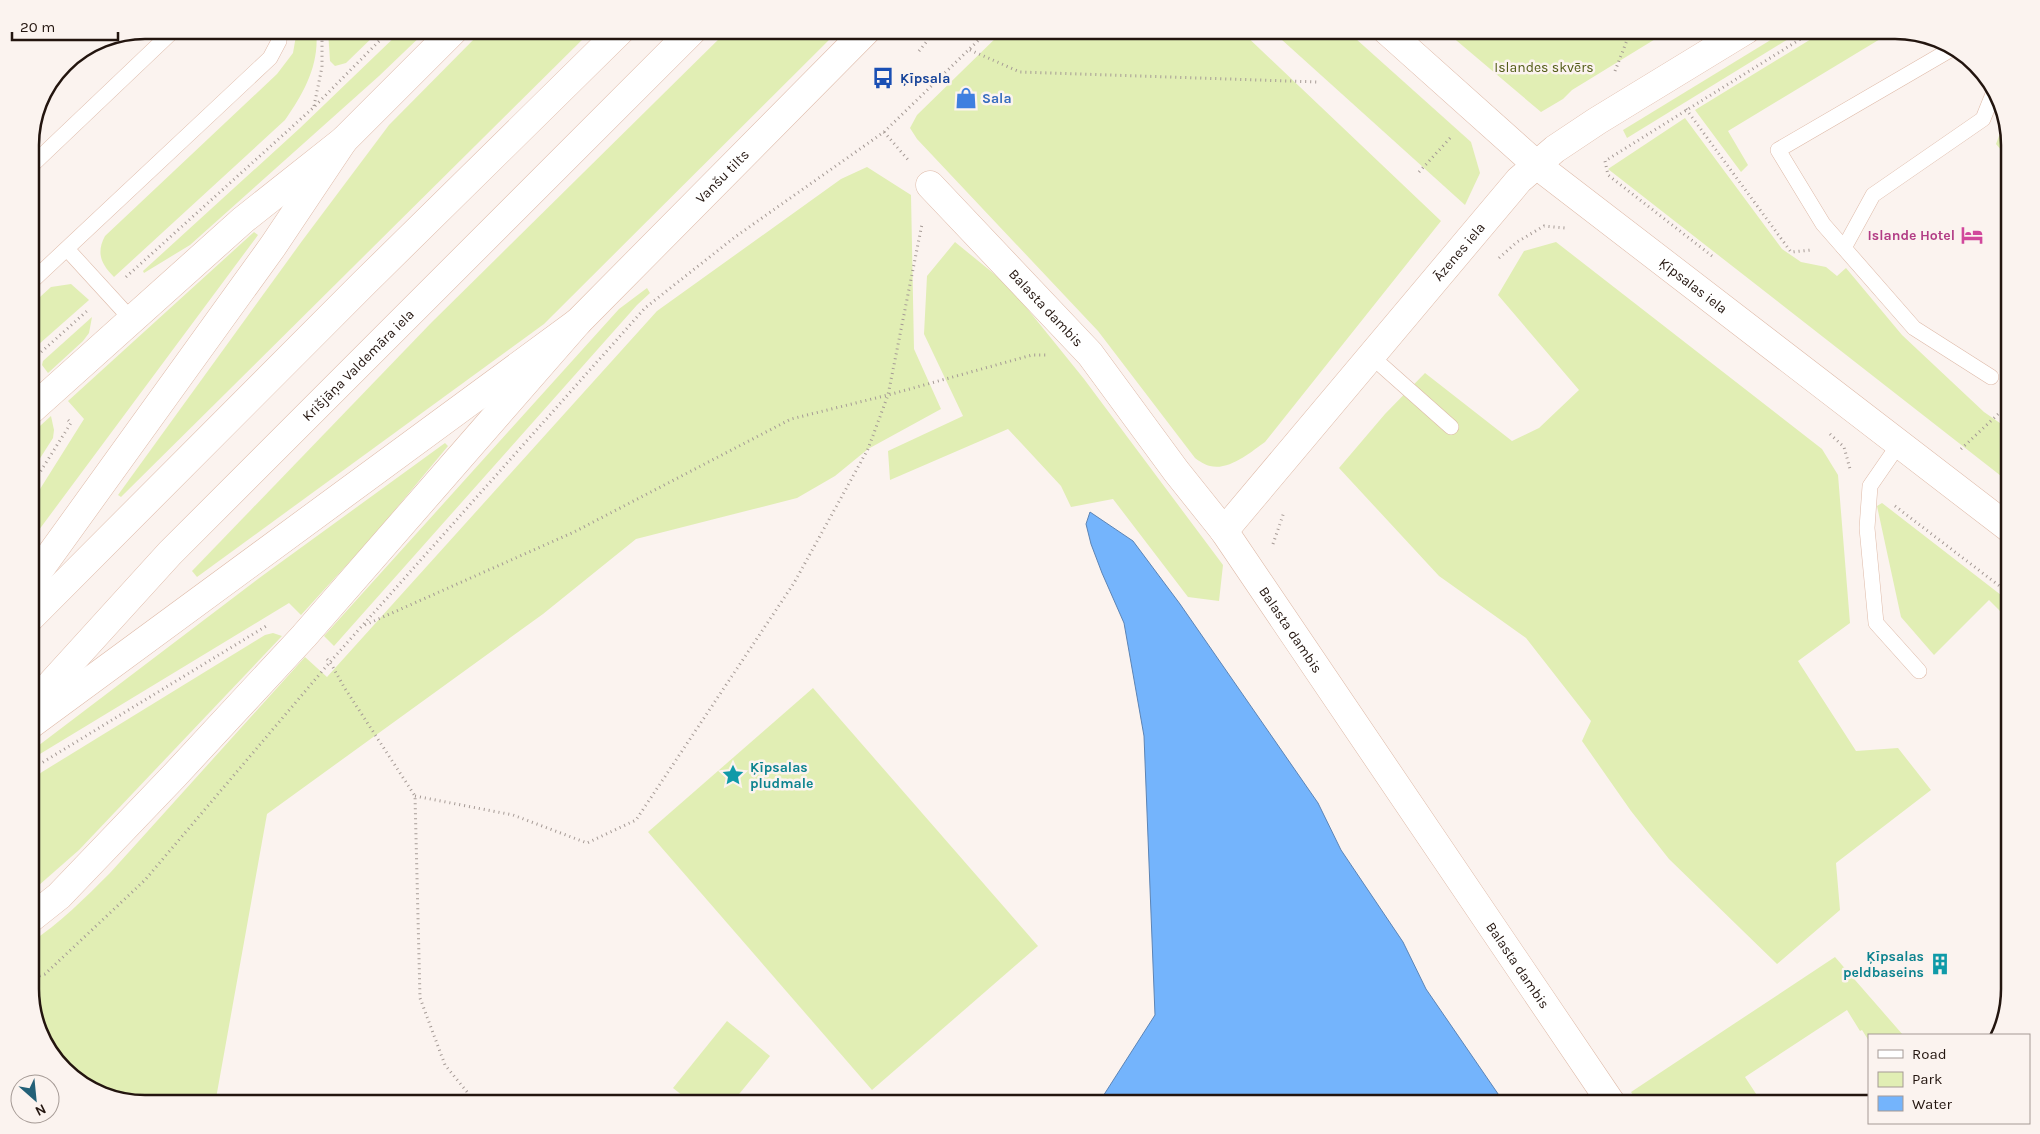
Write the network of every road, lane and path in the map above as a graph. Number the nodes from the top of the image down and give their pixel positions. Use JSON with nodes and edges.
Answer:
{"nodes":[{"id":1,"x":165,"y":39,"type":"edge"},
{"id":2,"x":279,"y":39,"type":"edge"},
{"id":3,"x":322,"y":39,"type":"edge"},
{"id":4,"x":381,"y":39,"type":"edge"},
{"id":5,"x":445,"y":39,"type":"edge"},
{"id":6,"x":612,"y":39,"type":"edge"},
{"id":7,"x":684,"y":39,"type":"edge"},
{"id":8,"x":858,"y":39,"type":"edge"},
{"id":9,"x":929,"y":39,"type":"edge"},
{"id":10,"x":980,"y":39,"type":"edge"},
{"id":11,"x":1396,"y":39,"type":"edge"},
{"id":12,"x":1628,"y":39,"type":"edge"},
{"id":13,"x":1731,"y":39,"type":"edge"},
{"id":14,"x":1800,"y":39,"type":"edge"},
{"id":15,"x":970,"y":50,"type":"junction"},
{"id":16,"x":919,"y":51,"type":"dead end"},
{"id":17,"x":1947,"y":53,"type":"edge"},
{"id":18,"x":1615,"y":72,"type":"dead end"},
{"id":19,"x":1318,"y":82,"type":"dead end"},
{"id":20,"x":1991,"y":100,"type":"edge"},
{"id":21,"x":314,"y":107,"type":"junction"},
{"id":22,"x":1686,"y":109,"type":"junction"},
{"id":23,"x":884,"y":132,"type":"junction"},
{"id":24,"x":1452,"y":136,"type":"dead end"},
{"id":25,"x":344,"y":140,"type":"junction"},
{"id":26,"x":39,"y":158,"type":"edge"},
{"id":27,"x":1538,"y":166,"type":"junction"},
{"id":28,"x":1419,"y":172,"type":"dead end"},
{"id":29,"x":930,"y":185,"type":"junction"},
{"id":30,"x":1571,"y":232,"type":"dead end"},
{"id":31,"x":1844,"y":248,"type":"junction"},
{"id":32,"x":67,"y":249,"type":"junction"},
{"id":33,"x":1497,"y":260,"type":"dead end"},
{"id":34,"x":1719,"y":261,"type":"dead end"},
{"id":35,"x":39,"y":275,"type":"edge"},
{"id":36,"x":107,"y":293,"type":"junction"},
{"id":37,"x":645,"y":308,"type":"dead end"},
{"id":38,"x":131,"y":318,"type":"junction"},
{"id":39,"x":578,"y":322,"type":"junction"},
{"id":40,"x":39,"y":354,"type":"edge"},
{"id":41,"x":1032,"y":356,"type":"dead end"},
{"id":42,"x":1371,"y":356,"type":"junction"},
{"id":43,"x":1992,"y":377,"type":"dead end"},
{"id":44,"x":888,"y":395,"type":"junction"},
{"id":45,"x":39,"y":403,"type":"edge"},
{"id":46,"x":2001,"y":411,"type":"edge"},
{"id":47,"x":71,"y":423,"type":"dead end"},
{"id":48,"x":1451,"y":427,"type":"dead end"},
{"id":49,"x":1826,"y":430,"type":"dead end"},
{"id":50,"x":1899,"y":444,"type":"junction"},
{"id":51,"x":1968,"y":454,"type":"dead end"},
{"id":52,"x":39,"y":474,"type":"edge"},
{"id":53,"x":1870,"y":486,"type":"junction"},
{"id":54,"x":1286,"y":506,"type":"dead end"},
{"id":55,"x":2001,"y":523,"type":"edge"},
{"id":56,"x":1224,"y":531,"type":"junction"},
{"id":57,"x":1272,"y":549,"type":"dead end"},
{"id":58,"x":39,"y":570,"type":"edge"},
{"id":59,"x":2001,"y":587,"type":"edge"},
{"id":60,"x":39,"y":609,"type":"edge"},
{"id":61,"x":362,"y":626,"type":"dead end"},
{"id":62,"x":1919,"y":671,"type":"dead end"},
{"id":63,"x":39,"y":697,"type":"edge"},
{"id":64,"x":39,"y":718,"type":"edge"},
{"id":65,"x":415,"y":796,"type":"junction"},
{"id":66,"x":39,"y":912,"type":"edge"},
{"id":67,"x":39,"y":976,"type":"edge"},
{"id":68,"x":470,"y":1095,"type":"edge"},
{"id":69,"x":1606,"y":1095,"type":"edge"}],
"edges":[{"from":1,"to":26,"type":"lane"},
{"from":2,"to":32,"type":"lane"},
{"from":3,"to":21,"type":"path"},
{"from":4,"to":21,"type":"path"},
{"from":5,"to":25,"type":"street"},
{"from":6,"to":60,"type":"street"},
{"from":7,"to":63,"type":"street","name":"Krišjāņa Valdemāra iela"},
{"from":8,"to":39,"type":"street","name":"Vanšu tilts"},
{"from":9,"to":16,"type":"path"},
{"from":10,"to":15,"type":"path"},
{"from":11,"to":27,"type":"street","name":"Ķīpsalas iela"},
{"from":12,"to":18,"type":"path"},
{"from":13,"to":27,"type":"street","name":"Āzenes iela"},
{"from":14,"to":22,"type":"path"},
{"from":15,"to":19,"type":"path"},
{"from":15,"to":23,"type":"path"},
{"from":17,"to":31,"type":"lane"},
{"from":20,"to":31,"type":"lane"},
{"from":21,"to":36,"type":"path"},
{"from":22,"to":31,"type":"path"},
{"from":22,"to":34,"type":"path"},
{"from":23,"to":29,"type":"path"},
{"from":23,"to":37,"type":"path"},
{"from":24,"to":28,"type":"path"},
{"from":25,"to":38,"type":"street"},
{"from":25,"to":58,"type":"street"},
{"from":27,"to":42,"type":"street","name":"Āzenes iela"},
{"from":27,"to":50,"type":"street","name":"Ķīpsalas iela"},
{"from":29,"to":44,"type":"path"},
{"from":29,"to":56,"type":"street","name":"Balasta dambis"},
{"from":30,"to":33,"type":"path"},
{"from":31,"to":43,"type":"lane"},
{"from":32,"to":35,"type":"lane"},
{"from":32,"to":36,"type":"lane"},
{"from":36,"to":38,"type":"lane"},
{"from":36,"to":40,"type":"path"},
{"from":38,"to":45,"type":"street"},
{"from":39,"to":64,"type":"street"},
{"from":39,"to":66,"type":"street"},
{"from":41,"to":44,"type":"path"},
{"from":42,"to":48,"type":"lane"},
{"from":42,"to":56,"type":"street","name":"Āzenes iela"},
{"from":44,"to":61,"type":"path"},
{"from":44,"to":65,"type":"path"},
{"from":46,"to":51,"type":"path"},
{"from":47,"to":52,"type":"path"},
{"from":49,"to":53,"type":"path"},
{"from":50,"to":53,"type":"lane"},
{"from":50,"to":55,"type":"street","name":"Ķīpsalas iela"},
{"from":53,"to":59,"type":"path"},
{"from":53,"to":62,"type":"lane"},
{"from":54,"to":57,"type":"path"},
{"from":56,"to":69,"type":"street","name":"Balasta dambis"},
{"from":65,"to":67,"type":"path"},
{"from":65,"to":68,"type":"path"}]}
